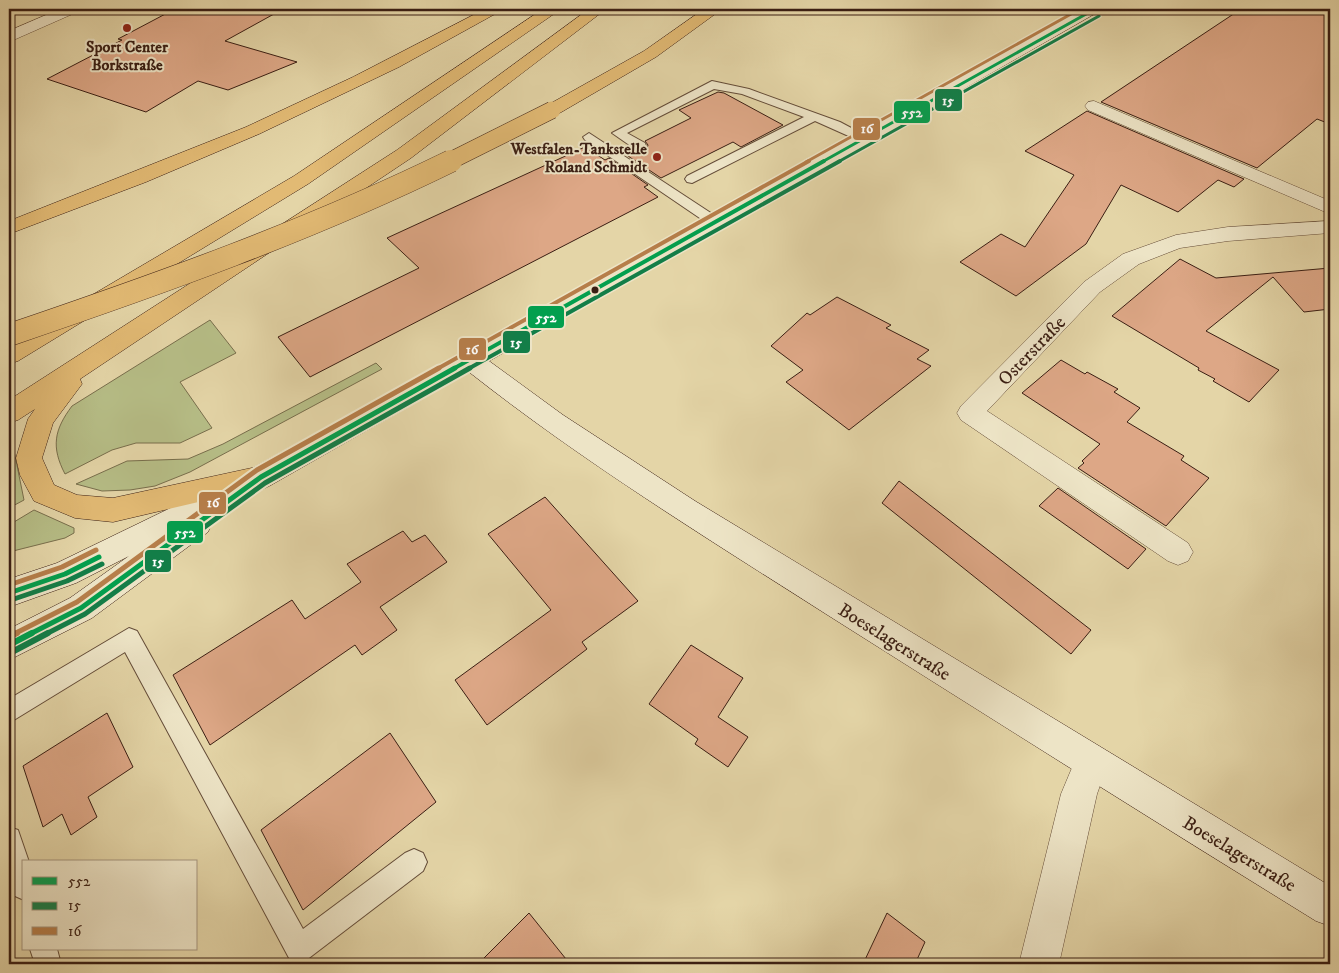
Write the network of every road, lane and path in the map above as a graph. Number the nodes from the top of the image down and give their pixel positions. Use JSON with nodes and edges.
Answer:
{"nodes":[{"id":1,"x":72,"y":9,"type":"edge"},
{"id":2,"x":496,"y":9,"type":"edge"},
{"id":3,"x":553,"y":9,"type":"edge"},
{"id":4,"x":598,"y":9,"type":"edge"},
{"id":5,"x":714,"y":9,"type":"edge"},
{"id":6,"x":1095,"y":9,"type":"edge"},
{"id":7,"x":9,"y":37,"type":"edge"},
{"id":8,"x":1094,"y":106,"type":"dead end"},
{"id":9,"x":814,"y":117,"type":"junction"},
{"id":10,"x":589,"y":137,"type":"dead end"},
{"id":11,"x":866,"y":139,"type":"junction"},
{"id":12,"x":640,"y":146,"type":"dead end"},
{"id":13,"x":678,"y":170,"type":"dead end"},
{"id":14,"x":692,"y":178,"type":"junction"},
{"id":15,"x":667,"y":190,"type":"junction"},
{"id":16,"x":1330,"y":208,"type":"edge"},
{"id":17,"x":715,"y":222,"type":"junction"},
{"id":18,"x":1330,"y":227,"type":"edge"},
{"id":19,"x":9,"y":228,"type":"edge"},
{"id":20,"x":9,"y":335,"type":"edge"},
{"id":21,"x":9,"y":355,"type":"edge"},
{"id":22,"x":470,"y":359,"type":"junction"},
{"id":23,"x":87,"y":363,"type":"junction"},
{"id":24,"x":9,"y":413,"type":"edge"},
{"id":25,"x":261,"y":477,"type":"junction"},
{"id":26,"x":1178,"y":552,"type":"dead end"},
{"id":27,"x":9,"y":593,"type":"edge"},
{"id":28,"x":9,"y":645,"type":"edge"},
{"id":29,"x":9,"y":712,"type":"edge"},
{"id":30,"x":1091,"y":763,"type":"junction"},
{"id":31,"x":9,"y":838,"type":"edge"},
{"id":32,"x":414,"y":862,"type":"dead end"},
{"id":33,"x":22,"y":880,"type":"edge"},
{"id":34,"x":1330,"y":907,"type":"edge"},
{"id":35,"x":43,"y":950,"type":"edge"},
{"id":36,"x":48,"y":964,"type":"edge"},
{"id":37,"x":1039,"y":964,"type":"edge"}],
"edges":[{"from":1,"to":7,"type":"street"},
{"from":2,"to":19,"type":"highway"},
{"from":3,"to":21,"type":"highway"},
{"from":4,"to":23,"type":"highway"},
{"from":5,"to":20,"type":"highway","bridge":true},
{"from":6,"to":11,"type":"street"},
{"from":8,"to":16,"type":"street"},
{"from":9,"to":11,"type":"lane"},
{"from":9,"to":12,"type":"lane"},
{"from":9,"to":14,"type":"lane"},
{"from":10,"to":15,"type":"lane"},
{"from":11,"to":17,"type":"street"},
{"from":13,"to":14,"type":"lane"},
{"from":14,"to":15,"type":"lane"},
{"from":15,"to":17,"type":"lane"},
{"from":17,"to":22,"type":"street"},
{"from":18,"to":26,"type":"street","name":"Osterstraße"},
{"from":22,"to":25,"type":"street"},
{"from":22,"to":30,"type":"street","name":"Boeselagerstraße"},
{"from":23,"to":24,"type":"highway"},
{"from":23,"to":25,"type":"highway"},
{"from":25,"to":27,"type":"street"},
{"from":25,"to":28,"type":"street"},
{"from":29,"to":32,"type":"lane"},
{"from":30,"to":34,"type":"street","name":"Boeselagerstraße"},
{"from":30,"to":37,"type":"street"},
{"from":31,"to":33,"type":"lane"},
{"from":35,"to":36,"type":"lane"}]}
